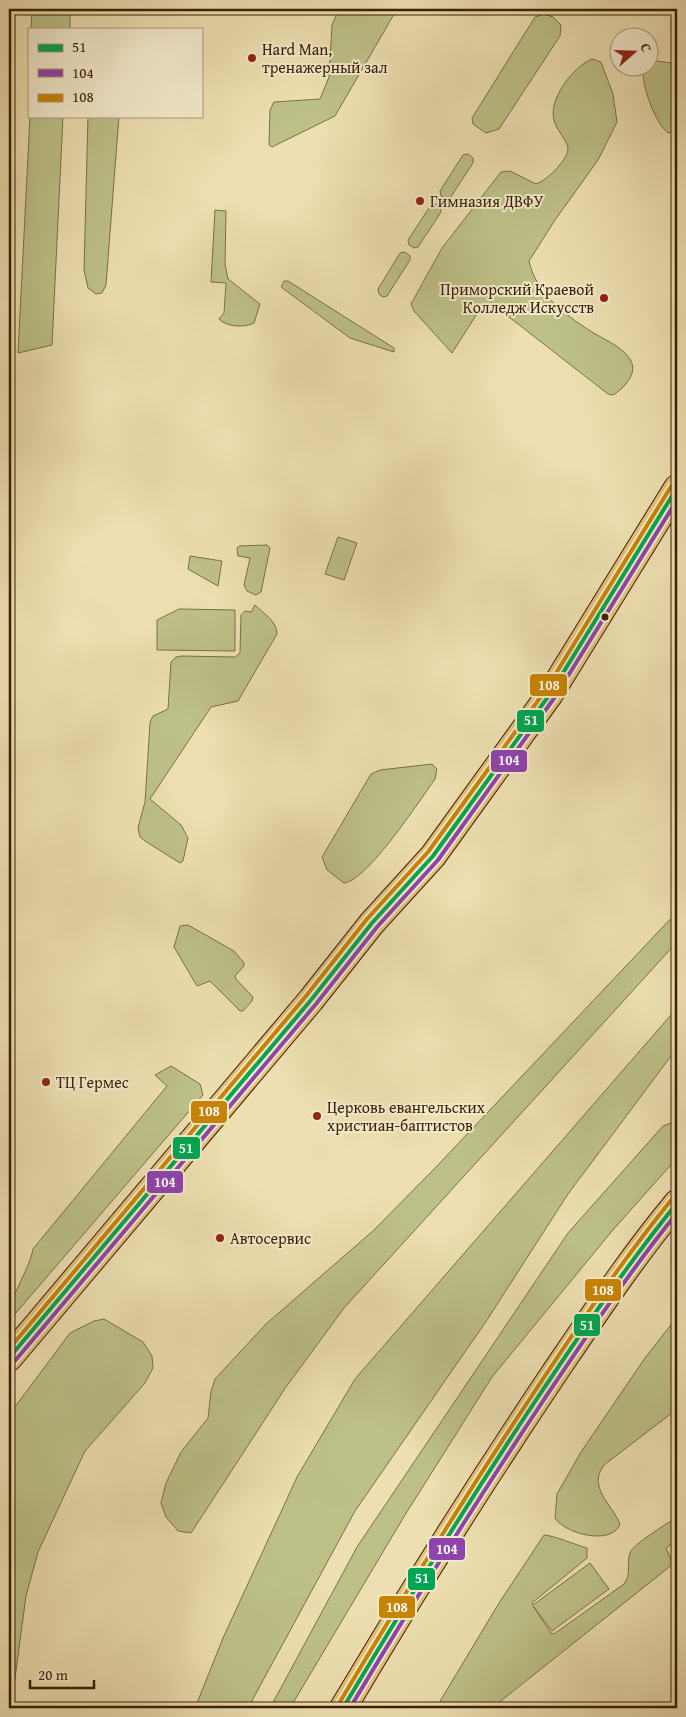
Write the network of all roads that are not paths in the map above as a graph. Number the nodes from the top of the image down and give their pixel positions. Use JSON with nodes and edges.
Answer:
{"nodes":[{"id":1,"x":677,"y":488,"type":"edge"},
{"id":2,"x":677,"y":1203,"type":"edge"},
{"id":3,"x":9,"y":1358,"type":"edge"},
{"id":4,"x":343,"y":1708,"type":"edge"}],
"edges":[{"from":1,"to":3,"type":"main road"},
{"from":2,"to":4,"type":"main road"}]}
